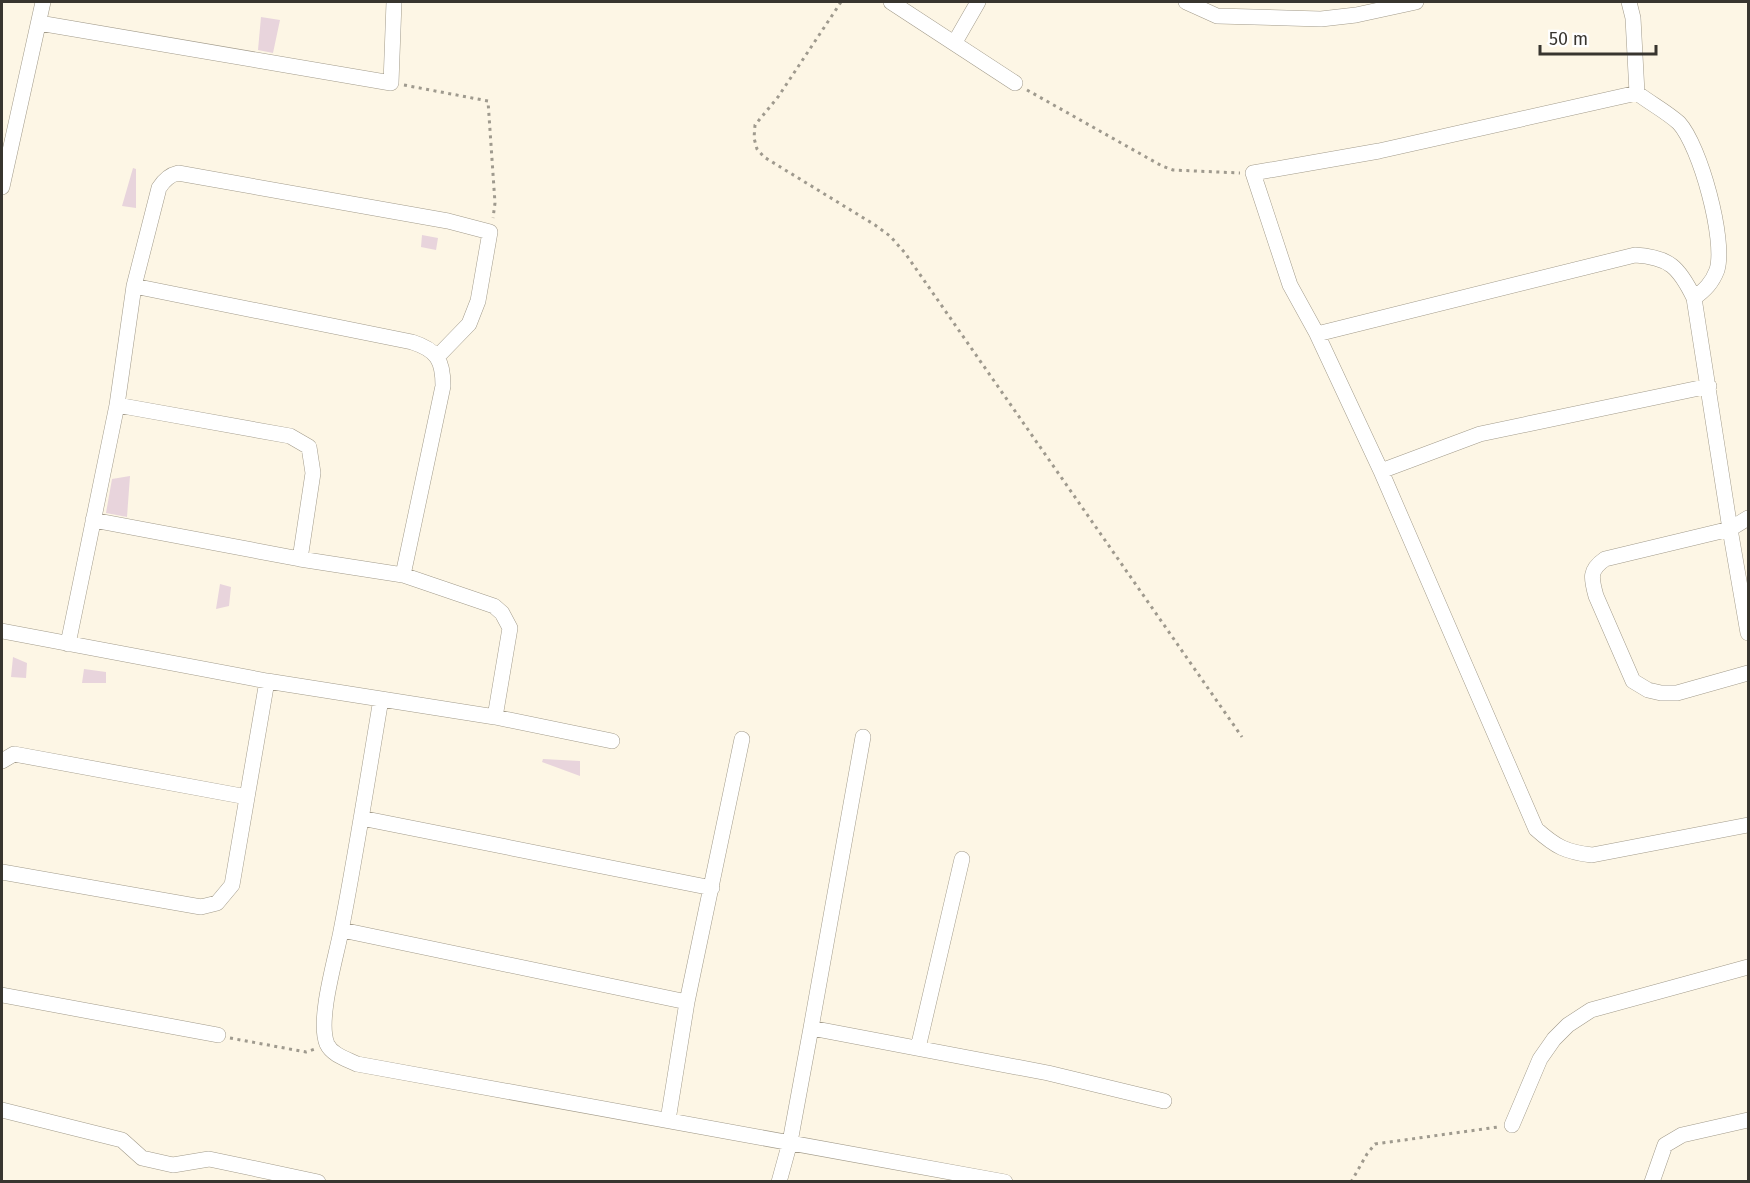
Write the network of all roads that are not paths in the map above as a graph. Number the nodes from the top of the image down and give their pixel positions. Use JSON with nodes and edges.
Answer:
{"nodes":[{"id":1,"x":43,"y":2,"type":"edge"},
{"id":2,"x":394,"y":2,"type":"edge"},
{"id":3,"x":891,"y":2,"type":"edge"},
{"id":4,"x":978,"y":2,"type":"edge"},
{"id":5,"x":1186,"y":2,"type":"edge"},
{"id":6,"x":1416,"y":2,"type":"edge"},
{"id":7,"x":1629,"y":2,"type":"edge"},
{"id":8,"x":39,"y":23,"type":"junction"},
{"id":9,"x":955,"y":42,"type":"junction"},
{"id":10,"x":1015,"y":83,"type":"road end"},
{"id":11,"x":1637,"y":93,"type":"junction"},
{"id":12,"x":2,"y":187,"type":"edge"},
{"id":13,"x":134,"y":286,"type":"junction"},
{"id":14,"x":1694,"y":298,"type":"junction"},
{"id":15,"x":1317,"y":334,"type":"junction"},
{"id":16,"x":438,"y":356,"type":"junction"},
{"id":17,"x":1709,"y":386,"type":"junction"},
{"id":18,"x":117,"y":405,"type":"junction"},
{"id":19,"x":1381,"y":471,"type":"junction"},
{"id":20,"x":1749,"y":518,"type":"edge"},
{"id":21,"x":93,"y":520,"type":"junction"},
{"id":22,"x":1730,"y":529,"type":"junction"},
{"id":23,"x":300,"y":559,"type":"junction"},
{"id":24,"x":403,"y":575,"type":"junction"},
{"id":25,"x":2,"y":631,"type":"edge"},
{"id":26,"x":1749,"y":633,"type":"edge"},
{"id":27,"x":68,"y":644,"type":"junction"},
{"id":28,"x":1749,"y":673,"type":"edge"},
{"id":29,"x":267,"y":681,"type":"junction"},
{"id":30,"x":381,"y":699,"type":"junction"},
{"id":31,"x":495,"y":717,"type":"junction"},
{"id":32,"x":863,"y":737,"type":"dead end"},
{"id":33,"x":742,"y":739,"type":"dead end"},
{"id":34,"x":612,"y":741,"type":"dead end"},
{"id":35,"x":2,"y":761,"type":"edge"},
{"id":36,"x":247,"y":797,"type":"junction"},
{"id":37,"x":361,"y":818,"type":"junction"},
{"id":38,"x":1749,"y":825,"type":"edge"},
{"id":39,"x":962,"y":859,"type":"dead end"},
{"id":40,"x":2,"y":872,"type":"edge"},
{"id":41,"x":712,"y":888,"type":"junction"},
{"id":42,"x":342,"y":930,"type":"junction"},
{"id":43,"x":1749,"y":967,"type":"edge"},
{"id":44,"x":2,"y":995,"type":"edge"},
{"id":45,"x":687,"y":1002,"type":"junction"},
{"id":46,"x":811,"y":1028,"type":"junction"},
{"id":47,"x":218,"y":1035,"type":"road end"},
{"id":48,"x":918,"y":1048,"type":"junction"},
{"id":49,"x":1164,"y":1101,"type":"dead end"},
{"id":50,"x":2,"y":1110,"type":"edge"},
{"id":51,"x":668,"y":1120,"type":"junction"},
{"id":52,"x":1749,"y":1120,"type":"edge"},
{"id":53,"x":1512,"y":1125,"type":"road end"},
{"id":54,"x":790,"y":1142,"type":"junction"},
{"id":55,"x":318,"y":1182,"type":"edge"},
{"id":56,"x":779,"y":1182,"type":"edge"},
{"id":57,"x":1005,"y":1182,"type":"edge"},
{"id":58,"x":1652,"y":1182,"type":"edge"}],
"edges":[{"from":1,"to":8,"type":"street"},
{"from":2,"to":8,"type":"street"},
{"from":3,"to":9,"type":"street"},
{"from":4,"to":9,"type":"street"},
{"from":5,"to":6,"type":"street"},
{"from":7,"to":11,"type":"street"},
{"from":8,"to":12,"type":"street"},
{"from":9,"to":10,"type":"street"},
{"from":11,"to":14,"type":"street"},
{"from":11,"to":15,"type":"street"},
{"from":13,"to":16,"type":"street"},
{"from":13,"to":16,"type":"street"},
{"from":13,"to":18,"type":"street"},
{"from":14,"to":15,"type":"street"},
{"from":14,"to":17,"type":"street"},
{"from":15,"to":19,"type":"street"},
{"from":16,"to":24,"type":"street"},
{"from":17,"to":19,"type":"street"},
{"from":17,"to":22,"type":"street"},
{"from":18,"to":21,"type":"street"},
{"from":18,"to":23,"type":"street"},
{"from":19,"to":38,"type":"street"},
{"from":20,"to":22,"type":"street"},
{"from":21,"to":23,"type":"street"},
{"from":21,"to":27,"type":"street"},
{"from":22,"to":26,"type":"street"},
{"from":22,"to":28,"type":"street"},
{"from":23,"to":24,"type":"street"},
{"from":24,"to":31,"type":"street"},
{"from":25,"to":27,"type":"street"},
{"from":27,"to":29,"type":"street"},
{"from":29,"to":30,"type":"street"},
{"from":29,"to":36,"type":"street"},
{"from":30,"to":31,"type":"street"},
{"from":30,"to":37,"type":"street"},
{"from":31,"to":34,"type":"street"},
{"from":32,"to":46,"type":"street"},
{"from":33,"to":41,"type":"street"},
{"from":35,"to":36,"type":"street"},
{"from":36,"to":40,"type":"street"},
{"from":37,"to":41,"type":"street"},
{"from":37,"to":42,"type":"street"},
{"from":39,"to":48,"type":"street"},
{"from":41,"to":45,"type":"street"},
{"from":42,"to":45,"type":"street"},
{"from":42,"to":51,"type":"street"},
{"from":43,"to":53,"type":"street"},
{"from":44,"to":47,"type":"street"},
{"from":45,"to":51,"type":"street"},
{"from":46,"to":48,"type":"street"},
{"from":46,"to":54,"type":"street"},
{"from":48,"to":49,"type":"street"},
{"from":50,"to":55,"type":"street"},
{"from":51,"to":54,"type":"street"},
{"from":52,"to":58,"type":"street"},
{"from":54,"to":56,"type":"street"},
{"from":54,"to":57,"type":"street"}]}
